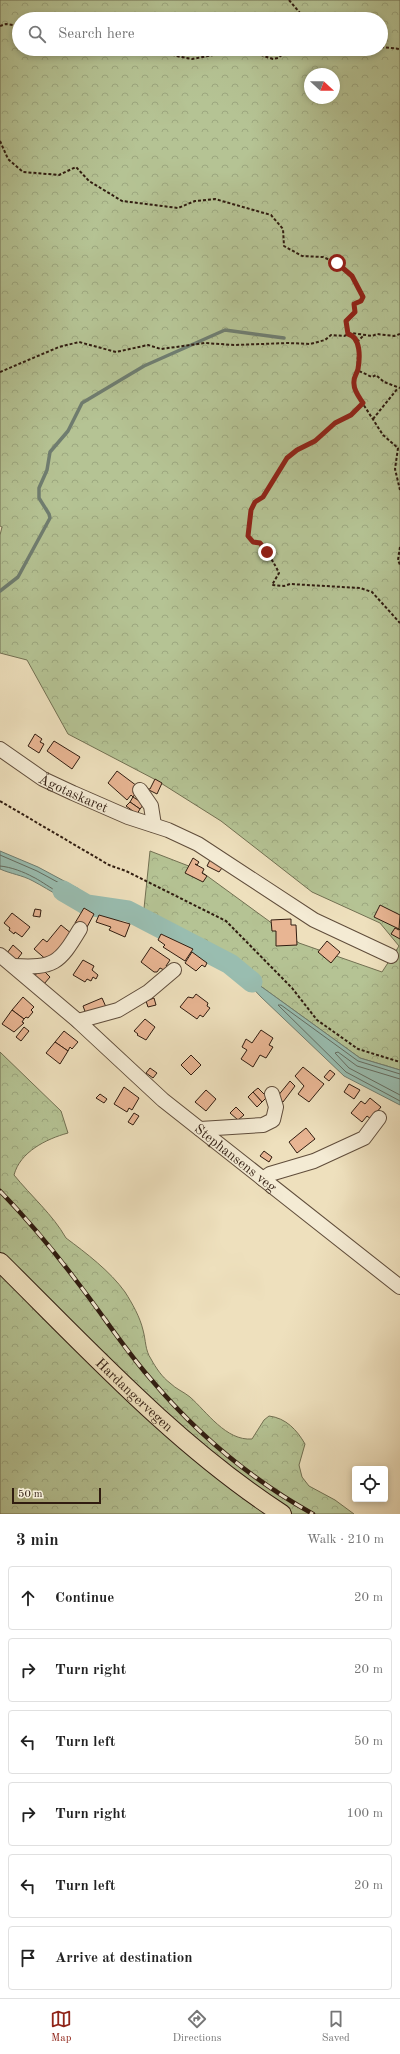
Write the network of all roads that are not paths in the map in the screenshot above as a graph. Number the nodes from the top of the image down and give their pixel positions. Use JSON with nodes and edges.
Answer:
{"nodes":[{"id":1,"x":0,"y":749,"type":"edge"},
{"id":2,"x":140,"y":790,"type":"dead end"},
{"id":3,"x":154,"y":825,"type":"junction"},
{"id":4,"x":272,"y":894,"type":"junction"},
{"id":5,"x":293,"y":917,"type":"dead end"},
{"id":6,"x":80,"y":929,"type":"dead end"},
{"id":7,"x":0,"y":955,"type":"edge"},
{"id":8,"x":391,"y":956,"type":"dead end"},
{"id":9,"x":14,"y":966,"type":"junction"},
{"id":10,"x":174,"y":970,"type":"dead end"},
{"id":11,"x":78,"y":1021,"type":"junction"},
{"id":12,"x":272,"y":1094,"type":"dead end"},
{"id":13,"x":379,"y":1118,"type":"dead end"},
{"id":14,"x":200,"y":1129,"type":"junction"},
{"id":15,"x":263,"y":1179,"type":"junction"},
{"id":16,"x":0,"y":1262,"type":"edge"},
{"id":17,"x":400,"y":1287,"type":"edge"},
{"id":18,"x":282,"y":1514,"type":"edge"}],
"edges":[{"from":1,"to":3,"type":"street","name":"Ågotaskaret"},
{"from":2,"to":3,"type":"street"},
{"from":3,"to":4,"type":"street","name":"Ågotaskaret"},
{"from":4,"to":5,"type":"street","name":"Ågotaskaret"},
{"from":4,"to":8,"type":"street","name":"Ågotaskaret"},
{"from":6,"to":9,"type":"street"},
{"from":7,"to":9,"type":"street","name":"Stephansens veg"},
{"from":9,"to":11,"type":"street","name":"Stephansens veg"},
{"from":10,"to":11,"type":"street"},
{"from":11,"to":14,"type":"street","name":"Stephansens veg"},
{"from":12,"to":14,"type":"street"},
{"from":13,"to":15,"type":"street"},
{"from":14,"to":15,"type":"street","name":"Stephansens veg"},
{"from":15,"to":17,"type":"street","name":"Stephansens veg"},
{"from":16,"to":18,"type":"main road","name":"Hardangervegen"}]}
